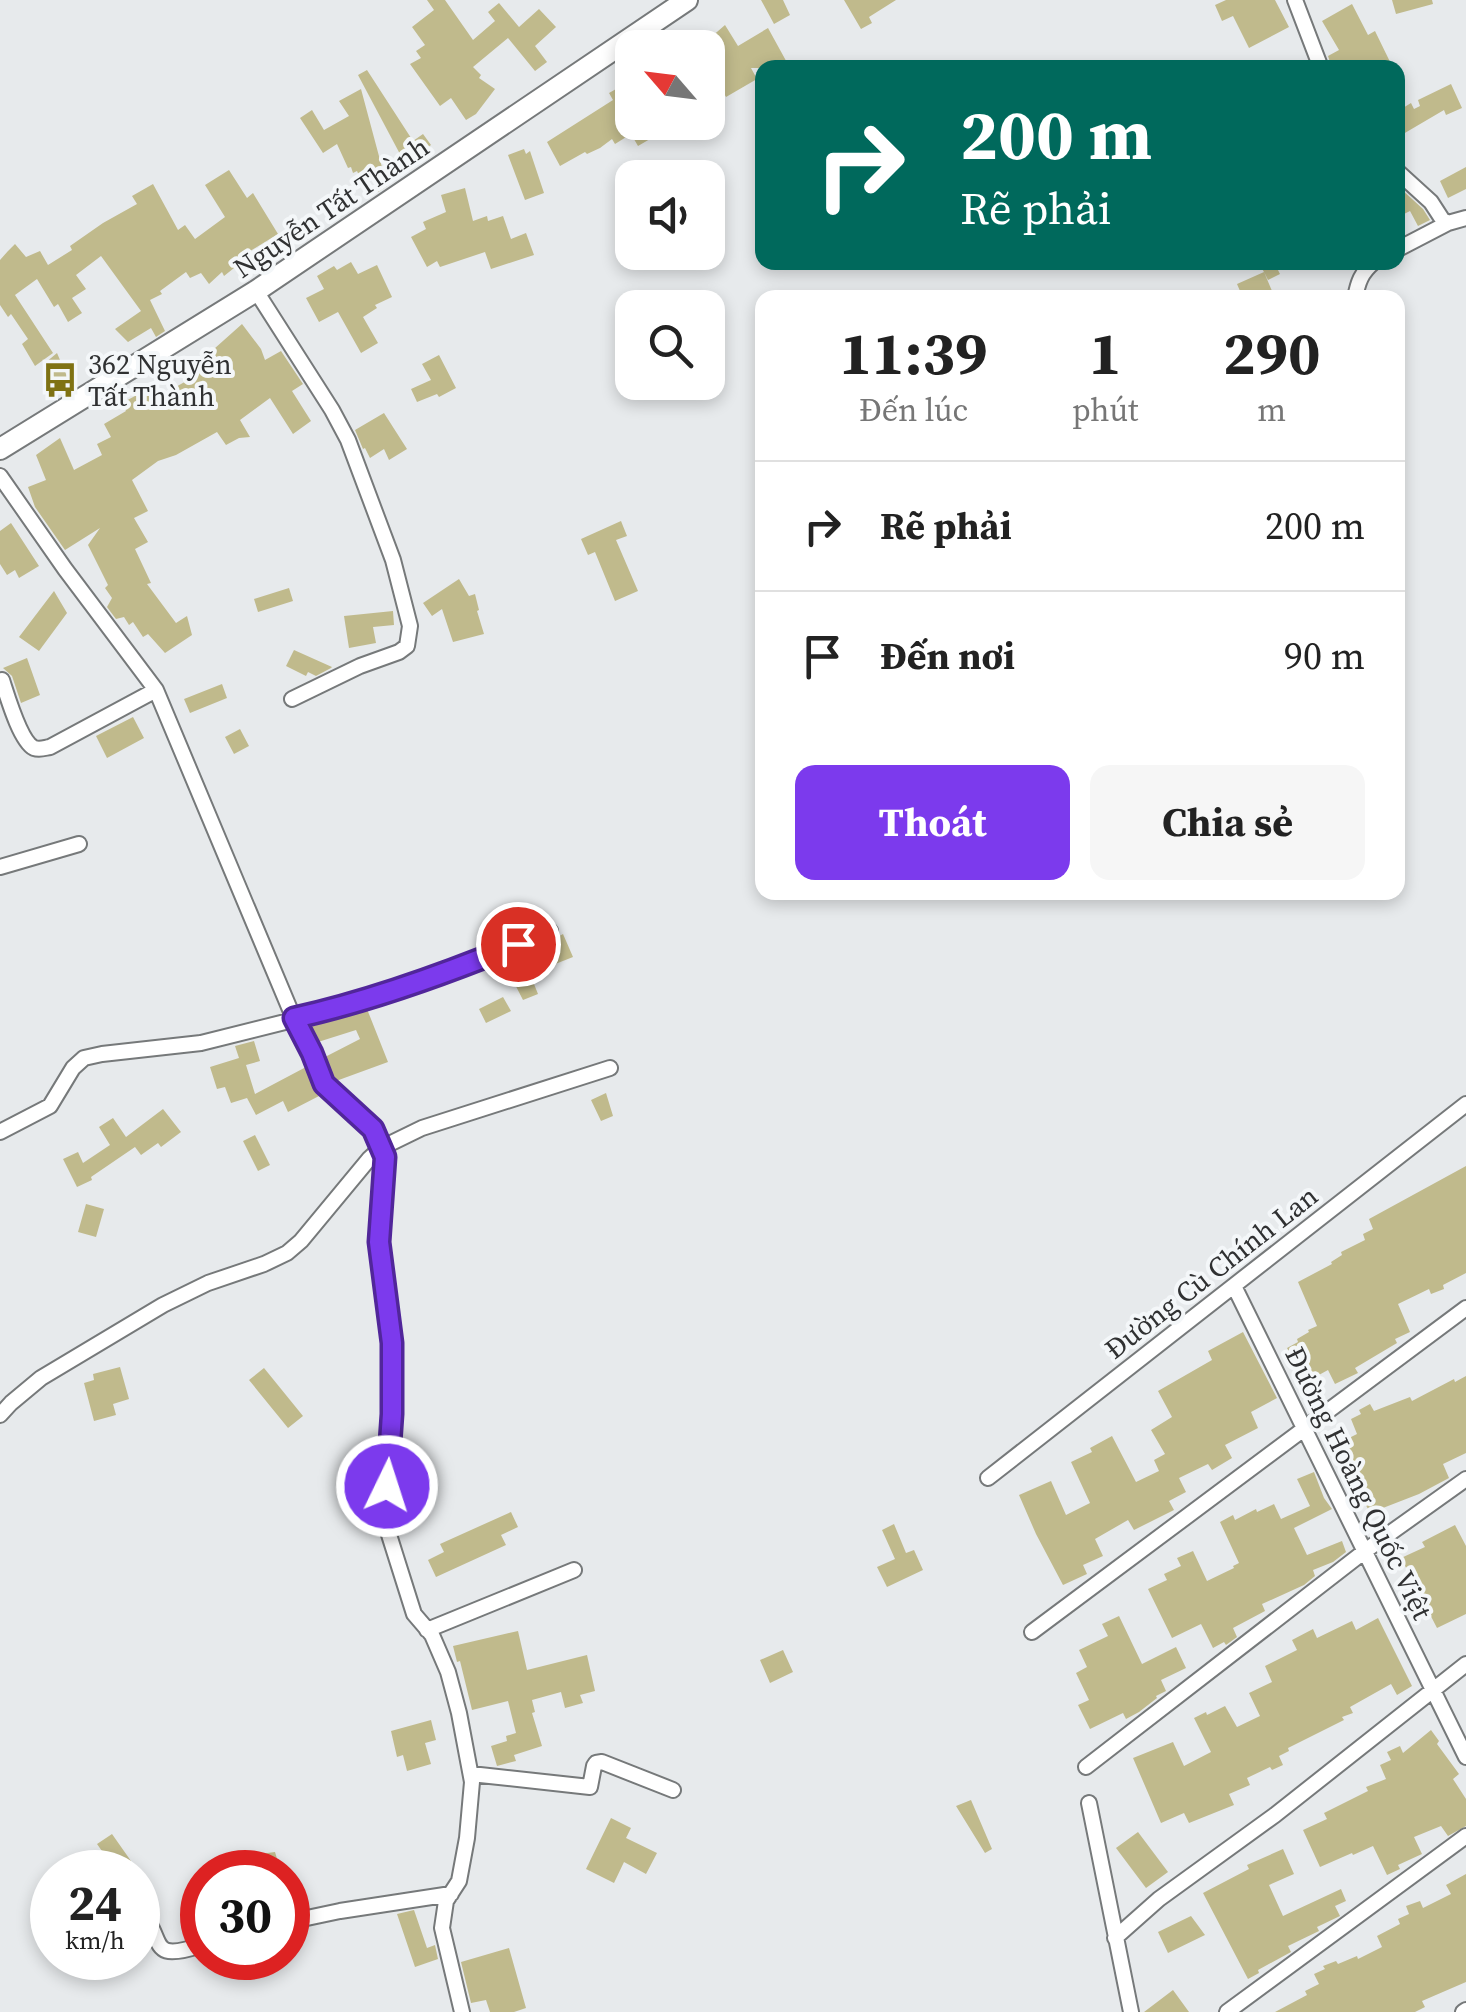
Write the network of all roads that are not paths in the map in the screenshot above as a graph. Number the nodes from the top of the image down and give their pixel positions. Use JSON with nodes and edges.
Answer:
{"nodes":[{"id":1,"x":687,"y":0,"type":"edge"},
{"id":2,"x":1295,"y":0,"type":"edge"},
{"id":3,"x":1318,"y":60,"type":"edge"},
{"id":4,"x":1405,"y":178,"type":"edge"},
{"id":5,"x":1466,"y":218,"type":"edge"},
{"id":6,"x":1448,"y":223,"type":"junction"},
{"id":7,"x":1405,"y":246,"type":"edge"},
{"id":8,"x":256,"y":292,"type":"junction"},
{"id":9,"x":0,"y":450,"type":"edge"},
{"id":10,"x":0,"y":476,"type":"edge"},
{"id":11,"x":2,"y":680,"type":"edge"},
{"id":12,"x":156,"y":690,"type":"junction"},
{"id":13,"x":292,"y":700,"type":"dead end"},
{"id":14,"x":79,"y":844,"type":"dead end"},
{"id":15,"x":0,"y":867,"type":"edge"},
{"id":16,"x":550,"y":931,"type":"dead end"},
{"id":17,"x":294,"y":1018,"type":"junction"},
{"id":18,"x":610,"y":1068,"type":"dead end"},
{"id":19,"x":1466,"y":1104,"type":"edge"},
{"id":20,"x":0,"y":1132,"type":"edge"},
{"id":21,"x":381,"y":1148,"type":"junction"},
{"id":22,"x":1234,"y":1286,"type":"junction"},
{"id":23,"x":1466,"y":1308,"type":"edge"},
{"id":24,"x":0,"y":1416,"type":"edge"},
{"id":25,"x":1304,"y":1428,"type":"junction"},
{"id":26,"x":988,"y":1478,"type":"dead end"},
{"id":27,"x":1466,"y":1479,"type":"edge"},
{"id":28,"x":1365,"y":1551,"type":"junction"},
{"id":29,"x":574,"y":1570,"type":"dead end"},
{"id":30,"x":426,"y":1630,"type":"junction"},
{"id":31,"x":1032,"y":1632,"type":"dead end"},
{"id":32,"x":1466,"y":1664,"type":"edge"},
{"id":33,"x":1433,"y":1690,"type":"junction"},
{"id":34,"x":1466,"y":1757,"type":"edge"},
{"id":35,"x":1086,"y":1767,"type":"dead end"},
{"id":36,"x":470,"y":1774,"type":"junction"},
{"id":37,"x":673,"y":1790,"type":"dead end"},
{"id":38,"x":1089,"y":1803,"type":"dead end"},
{"id":39,"x":1466,"y":1836,"type":"edge"},
{"id":40,"x":451,"y":1894,"type":"junction"},
{"id":41,"x":310,"y":1917,"type":"edge"},
{"id":42,"x":1115,"y":1938,"type":"junction"},
{"id":43,"x":462,"y":2012,"type":"edge"},
{"id":44,"x":1131,"y":2012,"type":"edge"},
{"id":45,"x":1227,"y":2012,"type":"edge"}],
"edges":[{"from":1,"to":8,"type":"main road","name":"Nguyễn Tất Thành"},
{"from":2,"to":3,"type":"street"},
{"from":4,"to":6,"type":"street"},
{"from":5,"to":6,"type":"street"},
{"from":6,"to":7,"type":"street"},
{"from":8,"to":9,"type":"main road","name":"Nguyễn Tất Thành"},
{"from":8,"to":13,"type":"street"},
{"from":10,"to":12,"type":"street"},
{"from":11,"to":12,"type":"street"},
{"from":12,"to":17,"type":"street"},
{"from":14,"to":15,"type":"street"},
{"from":16,"to":17,"type":"street"},
{"from":17,"to":20,"type":"street"},
{"from":17,"to":21,"type":"street"},
{"from":18,"to":21,"type":"street"},
{"from":19,"to":22,"type":"street","name":"Đường Cù Chính Lan"},
{"from":21,"to":24,"type":"street"},
{"from":21,"to":30,"type":"street"},
{"from":22,"to":25,"type":"street","name":"Đường Hoàng Quốc Việt"},
{"from":22,"to":26,"type":"street","name":"Đường Cù Chính Lan"},
{"from":23,"to":25,"type":"street"},
{"from":25,"to":28,"type":"street","name":"Đường Hoàng Quốc Việt"},
{"from":25,"to":31,"type":"street"},
{"from":27,"to":28,"type":"street"},
{"from":28,"to":33,"type":"street","name":"Đường Hoàng Quốc Việt"},
{"from":28,"to":35,"type":"street"},
{"from":29,"to":30,"type":"street"},
{"from":30,"to":36,"type":"street"},
{"from":32,"to":33,"type":"street"},
{"from":33,"to":34,"type":"street","name":"Đường Hoàng Quốc Việt"},
{"from":33,"to":42,"type":"street"},
{"from":36,"to":37,"type":"street"},
{"from":36,"to":40,"type":"street"},
{"from":38,"to":42,"type":"street"},
{"from":39,"to":45,"type":"street"},
{"from":40,"to":41,"type":"street"},
{"from":40,"to":43,"type":"street"},
{"from":42,"to":44,"type":"street"}]}
